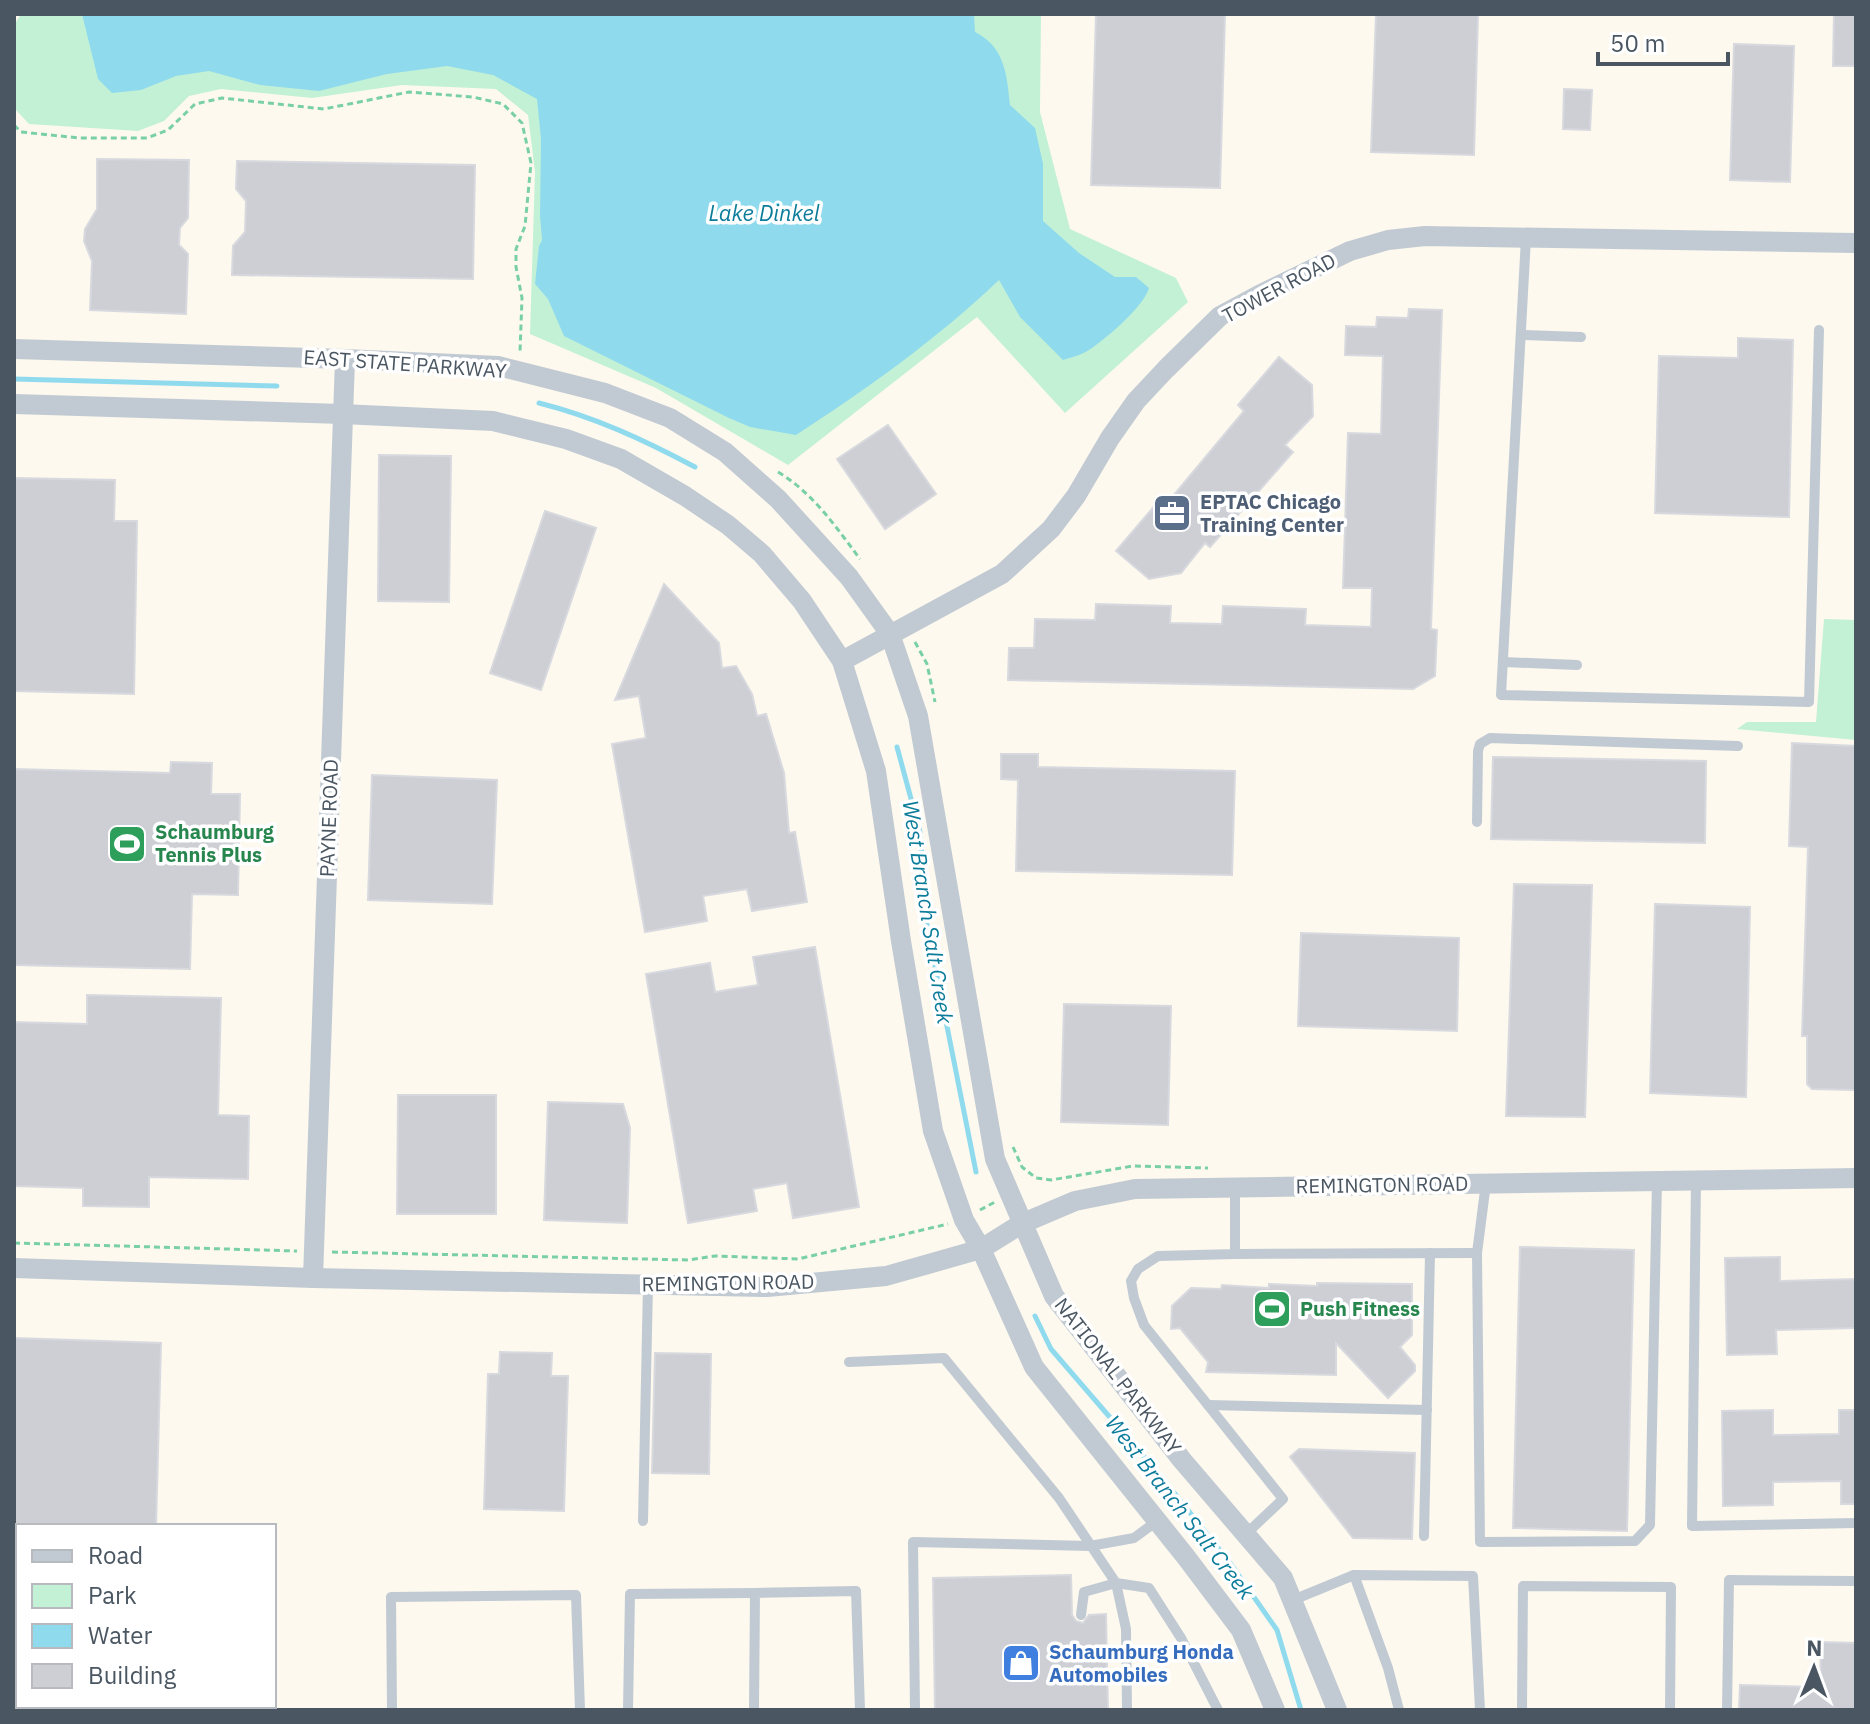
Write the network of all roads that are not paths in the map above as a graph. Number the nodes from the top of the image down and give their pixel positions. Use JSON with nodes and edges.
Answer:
{"nodes":[{"id":1,"x":1526,"y":238,"type":"junction"},
{"id":2,"x":1856,"y":243,"type":"edge"},
{"id":3,"x":1819,"y":330,"type":"dead end"},
{"id":4,"x":1522,"y":335,"type":"junction"},
{"id":5,"x":1581,"y":337,"type":"dead end"},
{"id":6,"x":14,"y":349,"type":"edge"},
{"id":7,"x":345,"y":359,"type":"junction"},
{"id":8,"x":14,"y":404,"type":"edge"},
{"id":9,"x":342,"y":414,"type":"junction"},
{"id":10,"x":890,"y":634,"type":"junction"},
{"id":11,"x":842,"y":661,"type":"junction"},
{"id":12,"x":1503,"y":662,"type":"junction"},
{"id":13,"x":1577,"y":665,"type":"dead end"},
{"id":14,"x":1738,"y":746,"type":"dead end"},
{"id":15,"x":1477,"y":822,"type":"dead end"},
{"id":16,"x":1856,"y":1178,"type":"edge"},
{"id":17,"x":1696,"y":1180,"type":"junction"},
{"id":18,"x":1657,"y":1181,"type":"junction"},
{"id":19,"x":1486,"y":1183,"type":"junction"},
{"id":20,"x":1235,"y":1187,"type":"junction"},
{"id":21,"x":1021,"y":1224,"type":"junction"},
{"id":22,"x":981,"y":1249,"type":"junction"},
{"id":23,"x":1430,"y":1253,"type":"junction"},
{"id":24,"x":1477,"y":1253,"type":"junction"},
{"id":25,"x":1235,"y":1254,"type":"junction"},
{"id":26,"x":14,"y":1268,"type":"edge"},
{"id":27,"x":313,"y":1278,"type":"junction"},
{"id":28,"x":648,"y":1284,"type":"junction"},
{"id":29,"x":849,"y":1362,"type":"dead end"},
{"id":30,"x":1208,"y":1405,"type":"junction"},
{"id":31,"x":1427,"y":1410,"type":"junction"},
{"id":32,"x":643,"y":1521,"type":"dead end"},
{"id":33,"x":1157,"y":1521,"type":"junction"},
{"id":34,"x":1856,"y":1523,"type":"edge"},
{"id":35,"x":1246,"y":1534,"type":"junction"},
{"id":36,"x":1424,"y":1536,"type":"dead end"},
{"id":37,"x":1090,"y":1546,"type":"junction"},
{"id":38,"x":1354,"y":1575,"type":"junction"},
{"id":39,"x":1856,"y":1581,"type":"edge"},
{"id":40,"x":1116,"y":1583,"type":"junction"},
{"id":41,"x":755,"y":1593,"type":"junction"},
{"id":42,"x":1293,"y":1600,"type":"junction"},
{"id":43,"x":1081,"y":1615,"type":"dead end"},
{"id":44,"x":392,"y":1710,"type":"edge"},
{"id":45,"x":580,"y":1710,"type":"edge"},
{"id":46,"x":628,"y":1710,"type":"edge"},
{"id":47,"x":754,"y":1710,"type":"edge"},
{"id":48,"x":860,"y":1710,"type":"edge"},
{"id":49,"x":915,"y":1710,"type":"edge"},
{"id":50,"x":1127,"y":1710,"type":"edge"},
{"id":51,"x":1218,"y":1710,"type":"edge"},
{"id":52,"x":1275,"y":1710,"type":"edge"},
{"id":53,"x":1337,"y":1710,"type":"edge"},
{"id":54,"x":1399,"y":1710,"type":"edge"},
{"id":55,"x":1480,"y":1710,"type":"edge"},
{"id":56,"x":1522,"y":1710,"type":"edge"},
{"id":57,"x":1670,"y":1710,"type":"edge"},
{"id":58,"x":1727,"y":1710,"type":"edge"}],
"edges":[{"from":1,"to":2,"type":"street","name":"TOWER ROAD"},
{"from":1,"to":4,"type":"lane"},
{"from":1,"to":10,"type":"street","name":"TOWER ROAD"},
{"from":3,"to":12,"type":"lane"},
{"from":4,"to":5,"type":"lane"},
{"from":4,"to":12,"type":"lane"},
{"from":6,"to":7,"type":"street","name":"EAST STATE PARKWAY"},
{"from":7,"to":9,"type":"street","name":"PAYNE ROAD"},
{"from":7,"to":10,"type":"street","name":"EAST STATE PARKWAY"},
{"from":8,"to":9,"type":"street"},
{"from":9,"to":11,"type":"street"},
{"from":9,"to":27,"type":"street","name":"PAYNE ROAD"},
{"from":10,"to":11,"type":"street","name":"TOWER ROAD"},
{"from":10,"to":21,"type":"street","name":"NATIONAL PARKWAY"},
{"from":11,"to":22,"type":"street"},
{"from":12,"to":13,"type":"lane"},
{"from":14,"to":15,"type":"lane"},
{"from":16,"to":17,"type":"street","name":"REMINGTON ROAD"},
{"from":17,"to":18,"type":"street","name":"REMINGTON ROAD"},
{"from":17,"to":34,"type":"lane"},
{"from":18,"to":19,"type":"street","name":"REMINGTON ROAD"},
{"from":18,"to":24,"type":"lane"},
{"from":19,"to":20,"type":"street","name":"REMINGTON ROAD"},
{"from":19,"to":24,"type":"lane"},
{"from":20,"to":21,"type":"street","name":"REMINGTON ROAD"},
{"from":20,"to":25,"type":"lane"},
{"from":21,"to":22,"type":"street","name":"REMINGTON ROAD"},
{"from":21,"to":35,"type":"street","name":"NATIONAL PARKWAY"},
{"from":22,"to":28,"type":"street","name":"REMINGTON ROAD"},
{"from":22,"to":33,"type":"street"},
{"from":23,"to":24,"type":"lane"},
{"from":23,"to":25,"type":"lane"},
{"from":23,"to":31,"type":"lane"},
{"from":25,"to":30,"type":"lane"},
{"from":26,"to":27,"type":"street","name":"REMINGTON ROAD"},
{"from":27,"to":28,"type":"street","name":"REMINGTON ROAD"},
{"from":28,"to":32,"type":"lane"},
{"from":29,"to":37,"type":"lane"},
{"from":30,"to":31,"type":"lane"},
{"from":30,"to":35,"type":"lane"},
{"from":31,"to":36,"type":"lane"},
{"from":33,"to":37,"type":"lane"},
{"from":33,"to":52,"type":"street"},
{"from":35,"to":42,"type":"street","name":"NATIONAL PARKWAY"},
{"from":37,"to":40,"type":"lane"},
{"from":37,"to":49,"type":"lane"},
{"from":38,"to":42,"type":"lane"},
{"from":38,"to":54,"type":"lane"},
{"from":38,"to":55,"type":"lane"},
{"from":39,"to":58,"type":"lane"},
{"from":40,"to":43,"type":"lane"},
{"from":40,"to":50,"type":"lane"},
{"from":40,"to":51,"type":"lane"},
{"from":41,"to":46,"type":"lane"},
{"from":41,"to":47,"type":"lane"},
{"from":41,"to":48,"type":"lane"},
{"from":42,"to":53,"type":"street","name":"NATIONAL PARKWAY"},
{"from":44,"to":45,"type":"lane"},
{"from":56,"to":57,"type":"lane"}]}
